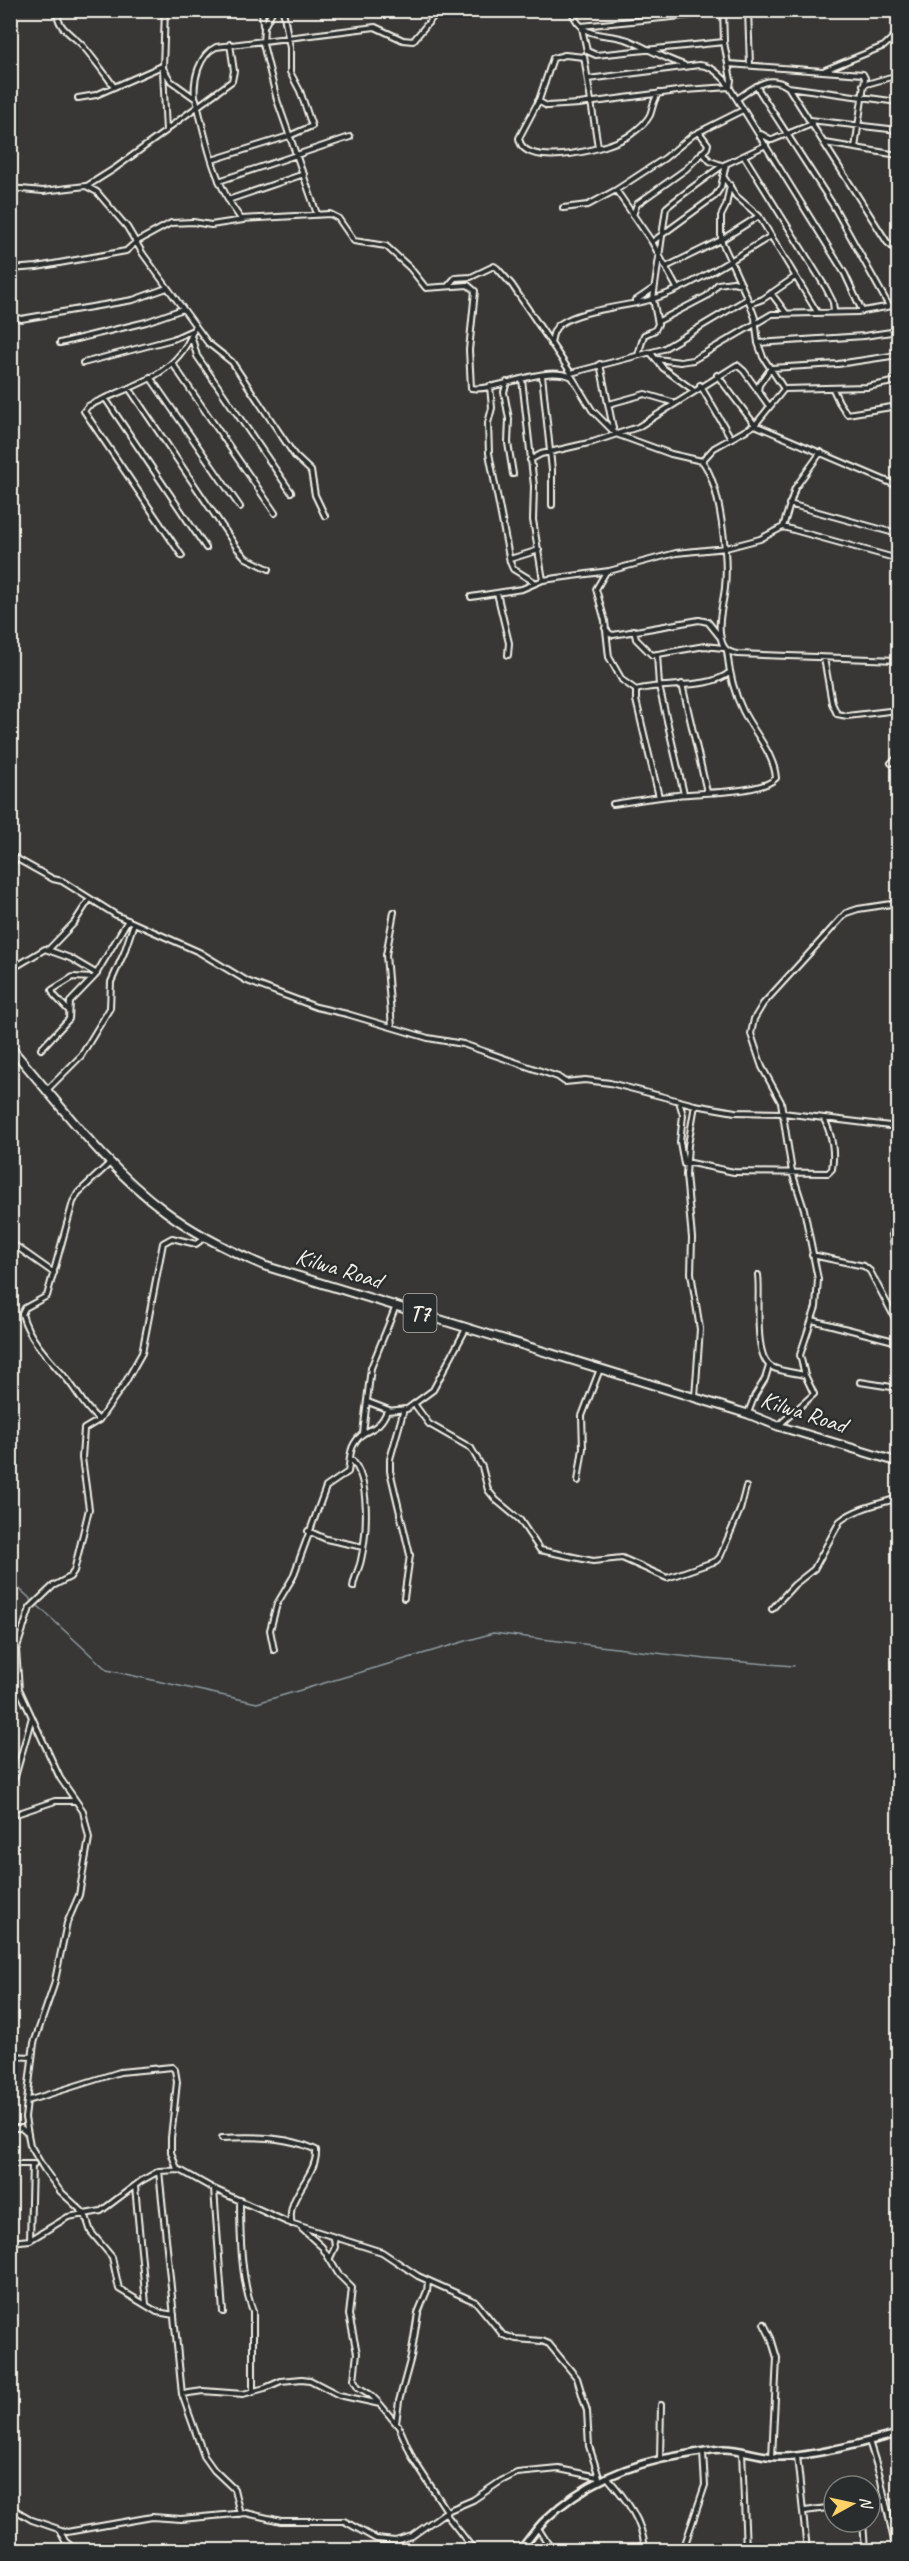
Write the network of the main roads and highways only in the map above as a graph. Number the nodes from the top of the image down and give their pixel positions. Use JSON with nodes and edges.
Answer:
{"nodes":[{"id":1,"x":10,"y":1047,"type":"edge"},
{"id":2,"x":898,"y":1462,"type":"edge"}],
"edges":[{"from":1,"to":2,"type":"highway","name":"Kilwa Road","number":"T7"}]}
